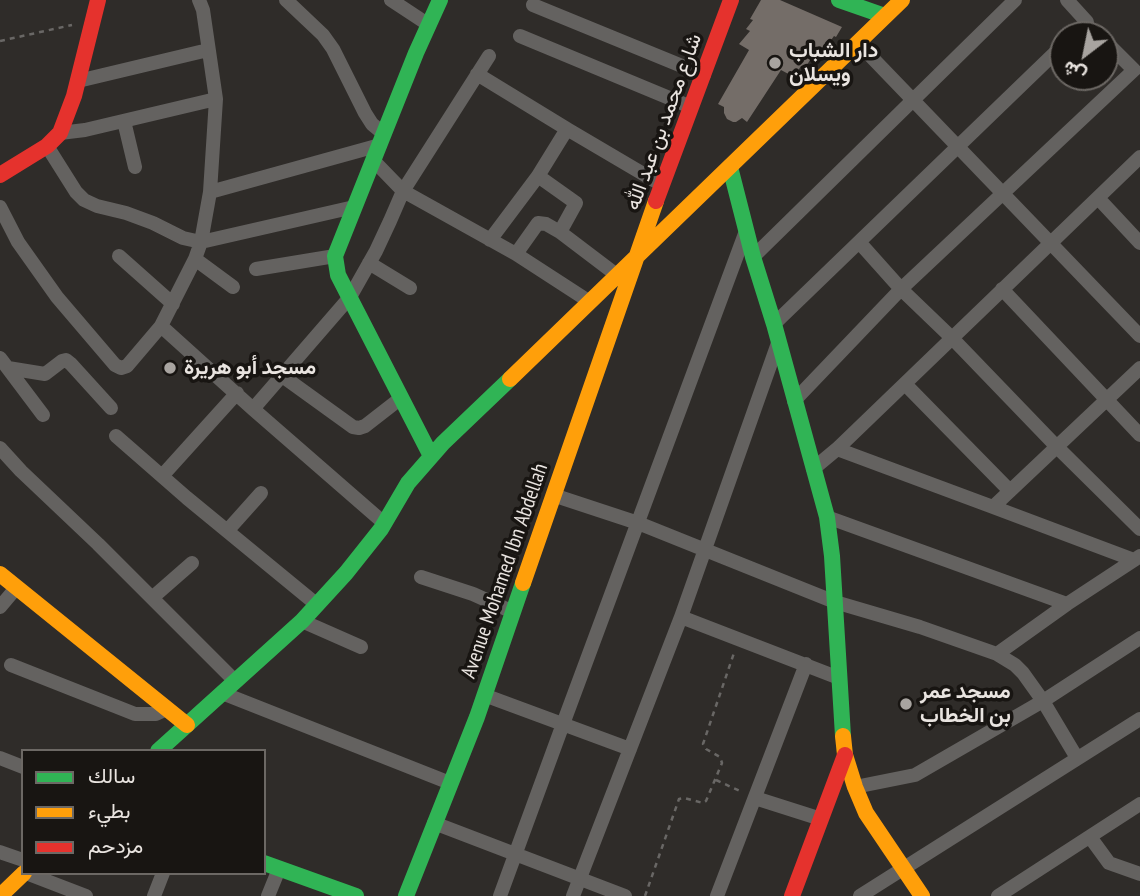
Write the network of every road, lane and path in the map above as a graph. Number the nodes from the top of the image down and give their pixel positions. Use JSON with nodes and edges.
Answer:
{"nodes":[{"id":1,"x":98,"y":0,"type":"edge"},
{"id":2,"x":199,"y":0,"type":"edge"},
{"id":3,"x":391,"y":0,"type":"edge"},
{"id":4,"x":440,"y":0,"type":"edge"},
{"id":5,"x":731,"y":0,"type":"edge"},
{"id":6,"x":839,"y":0,"type":"edge"},
{"id":7,"x":902,"y":0,"type":"edge"},
{"id":8,"x":1015,"y":0,"type":"edge"},
{"id":9,"x":1067,"y":0,"type":"edge"},
{"id":10,"x":291,"y":2,"type":"edge"},
{"id":11,"x":533,"y":5,"type":"dead end"},
{"id":12,"x":885,"y":16,"type":"junction"},
{"id":13,"x":93,"y":20,"type":"junction"},
{"id":14,"x":1086,"y":21,"type":"edge"},
{"id":15,"x":429,"y":25,"type":"junction"},
{"id":16,"x":520,"y":36,"type":"dead end"},
{"id":17,"x":0,"y":41,"type":"edge"},
{"id":18,"x":858,"y":43,"type":"junction"},
{"id":19,"x":208,"y":50,"type":"junction"},
{"id":20,"x":1119,"y":55,"type":"edge"},
{"id":21,"x":489,"y":56,"type":"dead end"},
{"id":22,"x":1049,"y":59,"type":"edge"},
{"id":23,"x":477,"y":74,"type":"junction"},
{"id":24,"x":1137,"y":74,"type":"edge"},
{"id":25,"x":704,"y":75,"type":"junction"},
{"id":26,"x":78,"y":81,"type":"junction"},
{"id":27,"x":216,"y":99,"type":"junction"},
{"id":28,"x":913,"y":99,"type":"junction"},
{"id":29,"x":691,"y":107,"type":"junction"},
{"id":30,"x":124,"y":121,"type":"junction"},
{"id":31,"x":567,"y":130,"type":"junction"},
{"id":32,"x":60,"y":134,"type":"junction"},
{"id":33,"x":47,"y":146,"type":"junction"},
{"id":34,"x":379,"y":146,"type":"junction"},
{"id":35,"x":957,"y":146,"type":"junction"},
{"id":36,"x":1140,"y":157,"type":"edge"},
{"id":37,"x":135,"y":167,"type":"dead end"},
{"id":38,"x":730,"y":167,"type":"junction"},
{"id":39,"x":0,"y":176,"type":"edge"},
{"id":40,"x":538,"y":176,"type":"junction"},
{"id":41,"x":662,"y":185,"type":"junction"},
{"id":42,"x":403,"y":191,"type":"junction"},
{"id":43,"x":210,"y":192,"type":"junction"},
{"id":44,"x":1003,"y":193,"type":"junction"},
{"id":45,"x":1098,"y":198,"type":"junction"},
{"id":46,"x":0,"y":207,"type":"edge"},
{"id":47,"x":355,"y":207,"type":"junction"},
{"id":48,"x":746,"y":230,"type":"junction"},
{"id":49,"x":560,"y":232,"type":"junction"},
{"id":50,"x":490,"y":240,"type":"junction"},
{"id":51,"x":201,"y":242,"type":"junction"},
{"id":52,"x":859,"y":242,"type":"junction"},
{"id":53,"x":1050,"y":243,"type":"junction"},
{"id":54,"x":1140,"y":243,"type":"edge"},
{"id":55,"x":516,"y":254,"type":"junction"},
{"id":56,"x":119,"y":256,"type":"dead end"},
{"id":57,"x":335,"y":256,"type":"junction"},
{"id":58,"x":753,"y":257,"type":"junction"},
{"id":59,"x":636,"y":258,"type":"junction"},
{"id":60,"x":195,"y":259,"type":"junction"},
{"id":61,"x":369,"y":263,"type":"junction"},
{"id":62,"x":256,"y":269,"type":"dead end"},
{"id":63,"x":618,"y":276,"type":"junction"},
{"id":64,"x":233,"y":287,"type":"dead end"},
{"id":65,"x":410,"y":288,"type":"dead end"},
{"id":66,"x":901,"y":289,"type":"junction"},
{"id":67,"x":1002,"y":289,"type":"junction"},
{"id":68,"x":350,"y":297,"type":"junction"},
{"id":69,"x":590,"y":302,"type":"junction"},
{"id":70,"x":173,"y":304,"type":"junction"},
{"id":71,"x":774,"y":324,"type":"junction"},
{"id":72,"x":161,"y":326,"type":"junction"},
{"id":73,"x":1140,"y":336,"type":"edge"},
{"id":74,"x":952,"y":338,"type":"junction"},
{"id":75,"x":778,"y":343,"type":"junction"},
{"id":76,"x":4,"y":363,"type":"edge"},
{"id":77,"x":1140,"y":368,"type":"edge"},
{"id":78,"x":281,"y":375,"type":"junction"},
{"id":79,"x":905,"y":384,"type":"junction"},
{"id":80,"x":237,"y":393,"type":"junction"},
{"id":81,"x":401,"y":398,"type":"junction"},
{"id":82,"x":1107,"y":399,"type":"junction"},
{"id":83,"x":794,"y":401,"type":"junction"},
{"id":84,"x":111,"y":408,"type":"dead end"},
{"id":85,"x":253,"y":409,"type":"junction"},
{"id":86,"x":43,"y":415,"type":"dead end"},
{"id":87,"x":1140,"y":435,"type":"edge"},
{"id":88,"x":116,"y":436,"type":"dead end"},
{"id":89,"x":1057,"y":447,"type":"junction"},
{"id":90,"x":0,"y":448,"type":"edge"},
{"id":91,"x":837,"y":449,"type":"junction"},
{"id":92,"x":431,"y":456,"type":"junction"},
{"id":93,"x":813,"y":470,"type":"junction"},
{"id":94,"x":162,"y":476,"type":"junction"},
{"id":95,"x":1010,"y":491,"type":"junction"},
{"id":96,"x":261,"y":493,"type":"dead end"},
{"id":97,"x":553,"y":495,"type":"junction"},
{"id":98,"x":993,"y":507,"type":"junction"},
{"id":99,"x":827,"y":517,"type":"junction"},
{"id":100,"x":384,"y":523,"type":"junction"},
{"id":101,"x":638,"y":523,"type":"junction"},
{"id":102,"x":1140,"y":529,"type":"edge"},
{"id":103,"x":227,"y":531,"type":"junction"},
{"id":104,"x":704,"y":549,"type":"junction"},
{"id":105,"x":1137,"y":558,"type":"edge"},
{"id":106,"x":192,"y":563,"type":"dead end"},
{"id":107,"x":0,"y":574,"type":"edge"},
{"id":108,"x":421,"y":577,"type":"dead end"},
{"id":109,"x":16,"y":588,"type":"junction"},
{"id":110,"x":152,"y":598,"type":"junction"},
{"id":111,"x":835,"y":602,"type":"junction"},
{"id":112,"x":316,"y":604,"type":"junction"},
{"id":113,"x":1067,"y":604,"type":"junction"},
{"id":114,"x":0,"y":607,"type":"edge"},
{"id":115,"x":513,"y":612,"type":"junction"},
{"id":116,"x":681,"y":617,"type":"junction"},
{"id":117,"x":302,"y":621,"type":"junction"},
{"id":118,"x":1140,"y":638,"type":"edge"},
{"id":119,"x":738,"y":640,"type":"junction"},
{"id":120,"x":361,"y":646,"type":"dead end"},
{"id":121,"x":997,"y":654,"type":"junction"},
{"id":122,"x":806,"y":664,"type":"junction"},
{"id":123,"x":11,"y":665,"type":"dead end"},
{"id":124,"x":839,"y":678,"type":"junction"},
{"id":125,"x":235,"y":681,"type":"junction"},
{"id":126,"x":222,"y":693,"type":"junction"},
{"id":127,"x":484,"y":695,"type":"junction"},
{"id":128,"x":1043,"y":701,"type":"junction"},
{"id":129,"x":167,"y":709,"type":"junction"},
{"id":130,"x":1140,"y":719,"type":"edge"},
{"id":131,"x":563,"y":724,"type":"junction"},
{"id":132,"x":187,"y":725,"type":"junction"},
{"id":133,"x":160,"y":749,"type":"edge"},
{"id":134,"x":630,"y":750,"type":"junction"},
{"id":135,"x":845,"y":755,"type":"junction"},
{"id":136,"x":0,"y":758,"type":"edge"},
{"id":137,"x":1077,"y":758,"type":"junction"},
{"id":138,"x":21,"y":765,"type":"edge"},
{"id":139,"x":715,"y":780,"type":"junction"},
{"id":140,"x":450,"y":783,"type":"junction"},
{"id":141,"x":855,"y":788,"type":"junction"},
{"id":142,"x":755,"y":798,"type":"junction"},
{"id":143,"x":1140,"y":804,"type":"edge"},
{"id":144,"x":821,"y":819,"type":"junction"},
{"id":145,"x":434,"y":822,"type":"junction"},
{"id":146,"x":1090,"y":837,"type":"junction"},
{"id":147,"x":0,"y":852,"type":"edge"},
{"id":148,"x":516,"y":853,"type":"junction"},
{"id":149,"x":21,"y":859,"type":"edge"},
{"id":150,"x":272,"y":866,"type":"edge"},
{"id":151,"x":904,"y":869,"type":"junction"},
{"id":152,"x":1140,"y":874,"type":"edge"},
{"id":153,"x":23,"y":875,"type":"edge"},
{"id":154,"x":30,"y":875,"type":"edge"},
{"id":155,"x":162,"y":875,"type":"edge"},
{"id":156,"x":580,"y":878,"type":"junction"},
{"id":157,"x":0,"y":896,"type":"edge"},
{"id":158,"x":86,"y":896,"type":"edge"},
{"id":159,"x":154,"y":896,"type":"edge"},
{"id":160,"x":268,"y":896,"type":"edge"},
{"id":161,"x":356,"y":896,"type":"edge"},
{"id":162,"x":406,"y":896,"type":"edge"},
{"id":163,"x":500,"y":896,"type":"edge"},
{"id":164,"x":573,"y":896,"type":"edge"},
{"id":165,"x":625,"y":896,"type":"edge"},
{"id":166,"x":645,"y":896,"type":"edge"},
{"id":167,"x":718,"y":896,"type":"edge"},
{"id":168,"x":792,"y":896,"type":"edge"},
{"id":169,"x":860,"y":896,"type":"edge"},
{"id":170,"x":922,"y":896,"type":"edge"},
{"id":171,"x":998,"y":896,"type":"edge"}],
"edges":[{"from":1,"to":13,"type":"street"},
{"from":2,"to":19,"type":"street"},
{"from":3,"to":15,"type":"street"},
{"from":4,"to":15,"type":"street"},
{"from":5,"to":25,"type":"street","name":"شارع محمد بن عبد الله"},
{"from":6,"to":12,"type":"street"},
{"from":7,"to":12,"type":"street"},
{"from":8,"to":28,"type":"street"},
{"from":9,"to":14,"type":"street"},
{"from":10,"to":34,"type":"street"},
{"from":11,"to":25,"type":"street"},
{"from":12,"to":18,"type":"street"},
{"from":13,"to":17,"type":"path"},
{"from":13,"to":26,"type":"street"},
{"from":15,"to":34,"type":"street"},
{"from":16,"to":29,"type":"street"},
{"from":18,"to":28,"type":"street"},
{"from":18,"to":38,"type":"street"},
{"from":19,"to":26,"type":"street"},
{"from":19,"to":27,"type":"street"},
{"from":20,"to":24,"type":"street"},
{"from":21,"to":23,"type":"street"},
{"from":22,"to":35,"type":"street"},
{"from":23,"to":31,"type":"street"},
{"from":23,"to":42,"type":"street"},
{"from":24,"to":44,"type":"street"},
{"from":25,"to":29,"type":"street","name":"شارع محمد بن عبد الله"},
{"from":26,"to":32,"type":"street"},
{"from":27,"to":30,"type":"street"},
{"from":27,"to":43,"type":"street"},
{"from":28,"to":35,"type":"street"},
{"from":28,"to":58,"type":"street"},
{"from":29,"to":41,"type":"street","name":"شارع محمد بن عبد الله"},
{"from":30,"to":32,"type":"street"},
{"from":30,"to":37,"type":"street"},
{"from":31,"to":40,"type":"street"},
{"from":31,"to":41,"type":"street"},
{"from":32,"to":33,"type":"street"},
{"from":33,"to":39,"type":"street"},
{"from":33,"to":51,"type":"street"},
{"from":34,"to":42,"type":"street"},
{"from":34,"to":43,"type":"street"},
{"from":34,"to":47,"type":"street"},
{"from":35,"to":44,"type":"street"},
{"from":35,"to":52,"type":"street"},
{"from":36,"to":45,"type":"street"},
{"from":38,"to":48,"type":"street"},
{"from":38,"to":59,"type":"street"},
{"from":40,"to":49,"type":"street"},
{"from":40,"to":50,"type":"street"},
{"from":41,"to":59,"type":"street","name":"شارع محمد بن عبد الله"},
{"from":42,"to":50,"type":"street"},
{"from":42,"to":61,"type":"street"},
{"from":43,"to":51,"type":"street"},
{"from":44,"to":53,"type":"street"},
{"from":44,"to":66,"type":"street"},
{"from":45,"to":53,"type":"street"},
{"from":45,"to":54,"type":"street"},
{"from":46,"to":72,"type":"street"},
{"from":47,"to":51,"type":"street"},
{"from":47,"to":57,"type":"street"},
{"from":48,"to":58,"type":"street"},
{"from":48,"to":101,"type":"street"},
{"from":49,"to":55,"type":"street"},
{"from":49,"to":63,"type":"street"},
{"from":50,"to":55,"type":"street"},
{"from":51,"to":60,"type":"street"},
{"from":52,"to":66,"type":"street"},
{"from":52,"to":71,"type":"street"},
{"from":53,"to":67,"type":"street"},
{"from":53,"to":73,"type":"street"},
{"from":55,"to":69,"type":"street"},
{"from":56,"to":70,"type":"street"},
{"from":57,"to":62,"type":"street"},
{"from":57,"to":68,"type":"street"},
{"from":58,"to":71,"type":"street"},
{"from":59,"to":63,"type":"street"},
{"from":59,"to":97,"type":"street","name":"Avenue Mohamed Ibn Abdellah"},
{"from":60,"to":64,"type":"street"},
{"from":60,"to":70,"type":"street"},
{"from":61,"to":65,"type":"street"},
{"from":61,"to":68,"type":"street"},
{"from":63,"to":69,"type":"street"},
{"from":66,"to":74,"type":"street"},
{"from":66,"to":83,"type":"street"},
{"from":67,"to":74,"type":"street"},
{"from":67,"to":82,"type":"street"},
{"from":68,"to":78,"type":"street"},
{"from":68,"to":81,"type":"street"},
{"from":69,"to":92,"type":"street"},
{"from":70,"to":72,"type":"street"},
{"from":71,"to":75,"type":"street"},
{"from":72,"to":80,"type":"street"},
{"from":74,"to":79,"type":"street"},
{"from":74,"to":89,"type":"street"},
{"from":75,"to":83,"type":"street"},
{"from":75,"to":104,"type":"street"},
{"from":76,"to":84,"type":"street"},
{"from":76,"to":86,"type":"street"},
{"from":77,"to":82,"type":"street"},
{"from":78,"to":81,"type":"street"},
{"from":78,"to":85,"type":"street"},
{"from":79,"to":91,"type":"street"},
{"from":79,"to":95,"type":"street"},
{"from":80,"to":85,"type":"street"},
{"from":80,"to":94,"type":"street"},
{"from":81,"to":92,"type":"street"},
{"from":82,"to":87,"type":"street"},
{"from":82,"to":89,"type":"street"},
{"from":83,"to":93,"type":"street"},
{"from":85,"to":100,"type":"street"},
{"from":88,"to":94,"type":"street"},
{"from":89,"to":95,"type":"street"},
{"from":89,"to":102,"type":"street"},
{"from":90,"to":110,"type":"street"},
{"from":91,"to":93,"type":"street"},
{"from":91,"to":98,"type":"street"},
{"from":92,"to":100,"type":"street"},
{"from":93,"to":99,"type":"street"},
{"from":94,"to":103,"type":"street"},
{"from":95,"to":98,"type":"street"},
{"from":96,"to":103,"type":"street"},
{"from":97,"to":101,"type":"street"},
{"from":97,"to":115,"type":"street","name":"Avenue Mohamed Ibn Abdellah"},
{"from":98,"to":105,"type":"street"},
{"from":99,"to":111,"type":"street"},
{"from":99,"to":113,"type":"street"},
{"from":100,"to":112,"type":"street"},
{"from":101,"to":104,"type":"street"},
{"from":101,"to":131,"type":"street"},
{"from":103,"to":112,"type":"street"},
{"from":104,"to":111,"type":"street"},
{"from":104,"to":116,"type":"street"},
{"from":105,"to":113,"type":"street"},
{"from":106,"to":110,"type":"street"},
{"from":107,"to":109,"type":"street"},
{"from":108,"to":115,"type":"street"},
{"from":109,"to":114,"type":"street"},
{"from":109,"to":129,"type":"street"},
{"from":110,"to":125,"type":"street"},
{"from":111,"to":121,"type":"street"},
{"from":111,"to":124,"type":"street"},
{"from":112,"to":117,"type":"street"},
{"from":113,"to":121,"type":"street"},
{"from":115,"to":127,"type":"street","name":"Avenue Mohamed Ibn Abdellah"},
{"from":116,"to":119,"type":"street"},
{"from":116,"to":134,"type":"street"},
{"from":117,"to":120,"type":"street"},
{"from":117,"to":125,"type":"street"},
{"from":118,"to":128,"type":"street"},
{"from":119,"to":122,"type":"street"},
{"from":119,"to":139,"type":"path"},
{"from":121,"to":128,"type":"street"},
{"from":122,"to":124,"type":"street"},
{"from":122,"to":142,"type":"street"},
{"from":123,"to":129,"type":"street"},
{"from":124,"to":135,"type":"street"},
{"from":125,"to":126,"type":"street"},
{"from":126,"to":132,"type":"street"},
{"from":126,"to":140,"type":"street"},
{"from":127,"to":131,"type":"street"},
{"from":127,"to":140,"type":"street","name":"Avenue Mohamed Ibn Abdellah"},
{"from":128,"to":137,"type":"street"},
{"from":128,"to":141,"type":"street"},
{"from":129,"to":132,"type":"street"},
{"from":130,"to":137,"type":"street"},
{"from":131,"to":134,"type":"street"},
{"from":131,"to":148,"type":"street"},
{"from":132,"to":133,"type":"street"},
{"from":134,"to":156,"type":"street"},
{"from":135,"to":141,"type":"street"},
{"from":135,"to":144,"type":"street"},
{"from":136,"to":138,"type":"street"},
{"from":137,"to":151,"type":"street"},
{"from":139,"to":142,"type":"path"},
{"from":139,"to":166,"type":"path"},
{"from":140,"to":145,"type":"street","name":"Avenue Mohamed Ibn Abdellah"},
{"from":141,"to":151,"type":"street"},
{"from":142,"to":144,"type":"street"},
{"from":142,"to":167,"type":"street"},
{"from":143,"to":146,"type":"street"},
{"from":144,"to":168,"type":"street"},
{"from":145,"to":148,"type":"street"},
{"from":145,"to":162,"type":"street","name":"Avenue Mohamed Ibn Abdellah"},
{"from":146,"to":152,"type":"street"},
{"from":146,"to":171,"type":"street"},
{"from":147,"to":149,"type":"street"},
{"from":148,"to":156,"type":"street"},
{"from":148,"to":163,"type":"street"},
{"from":150,"to":160,"type":"street"},
{"from":150,"to":161,"type":"street"},
{"from":151,"to":169,"type":"street"},
{"from":151,"to":170,"type":"street"},
{"from":153,"to":157,"type":"street"},
{"from":154,"to":158,"type":"street"},
{"from":155,"to":159,"type":"street"},
{"from":156,"to":164,"type":"street"},
{"from":156,"to":165,"type":"street"}]}
